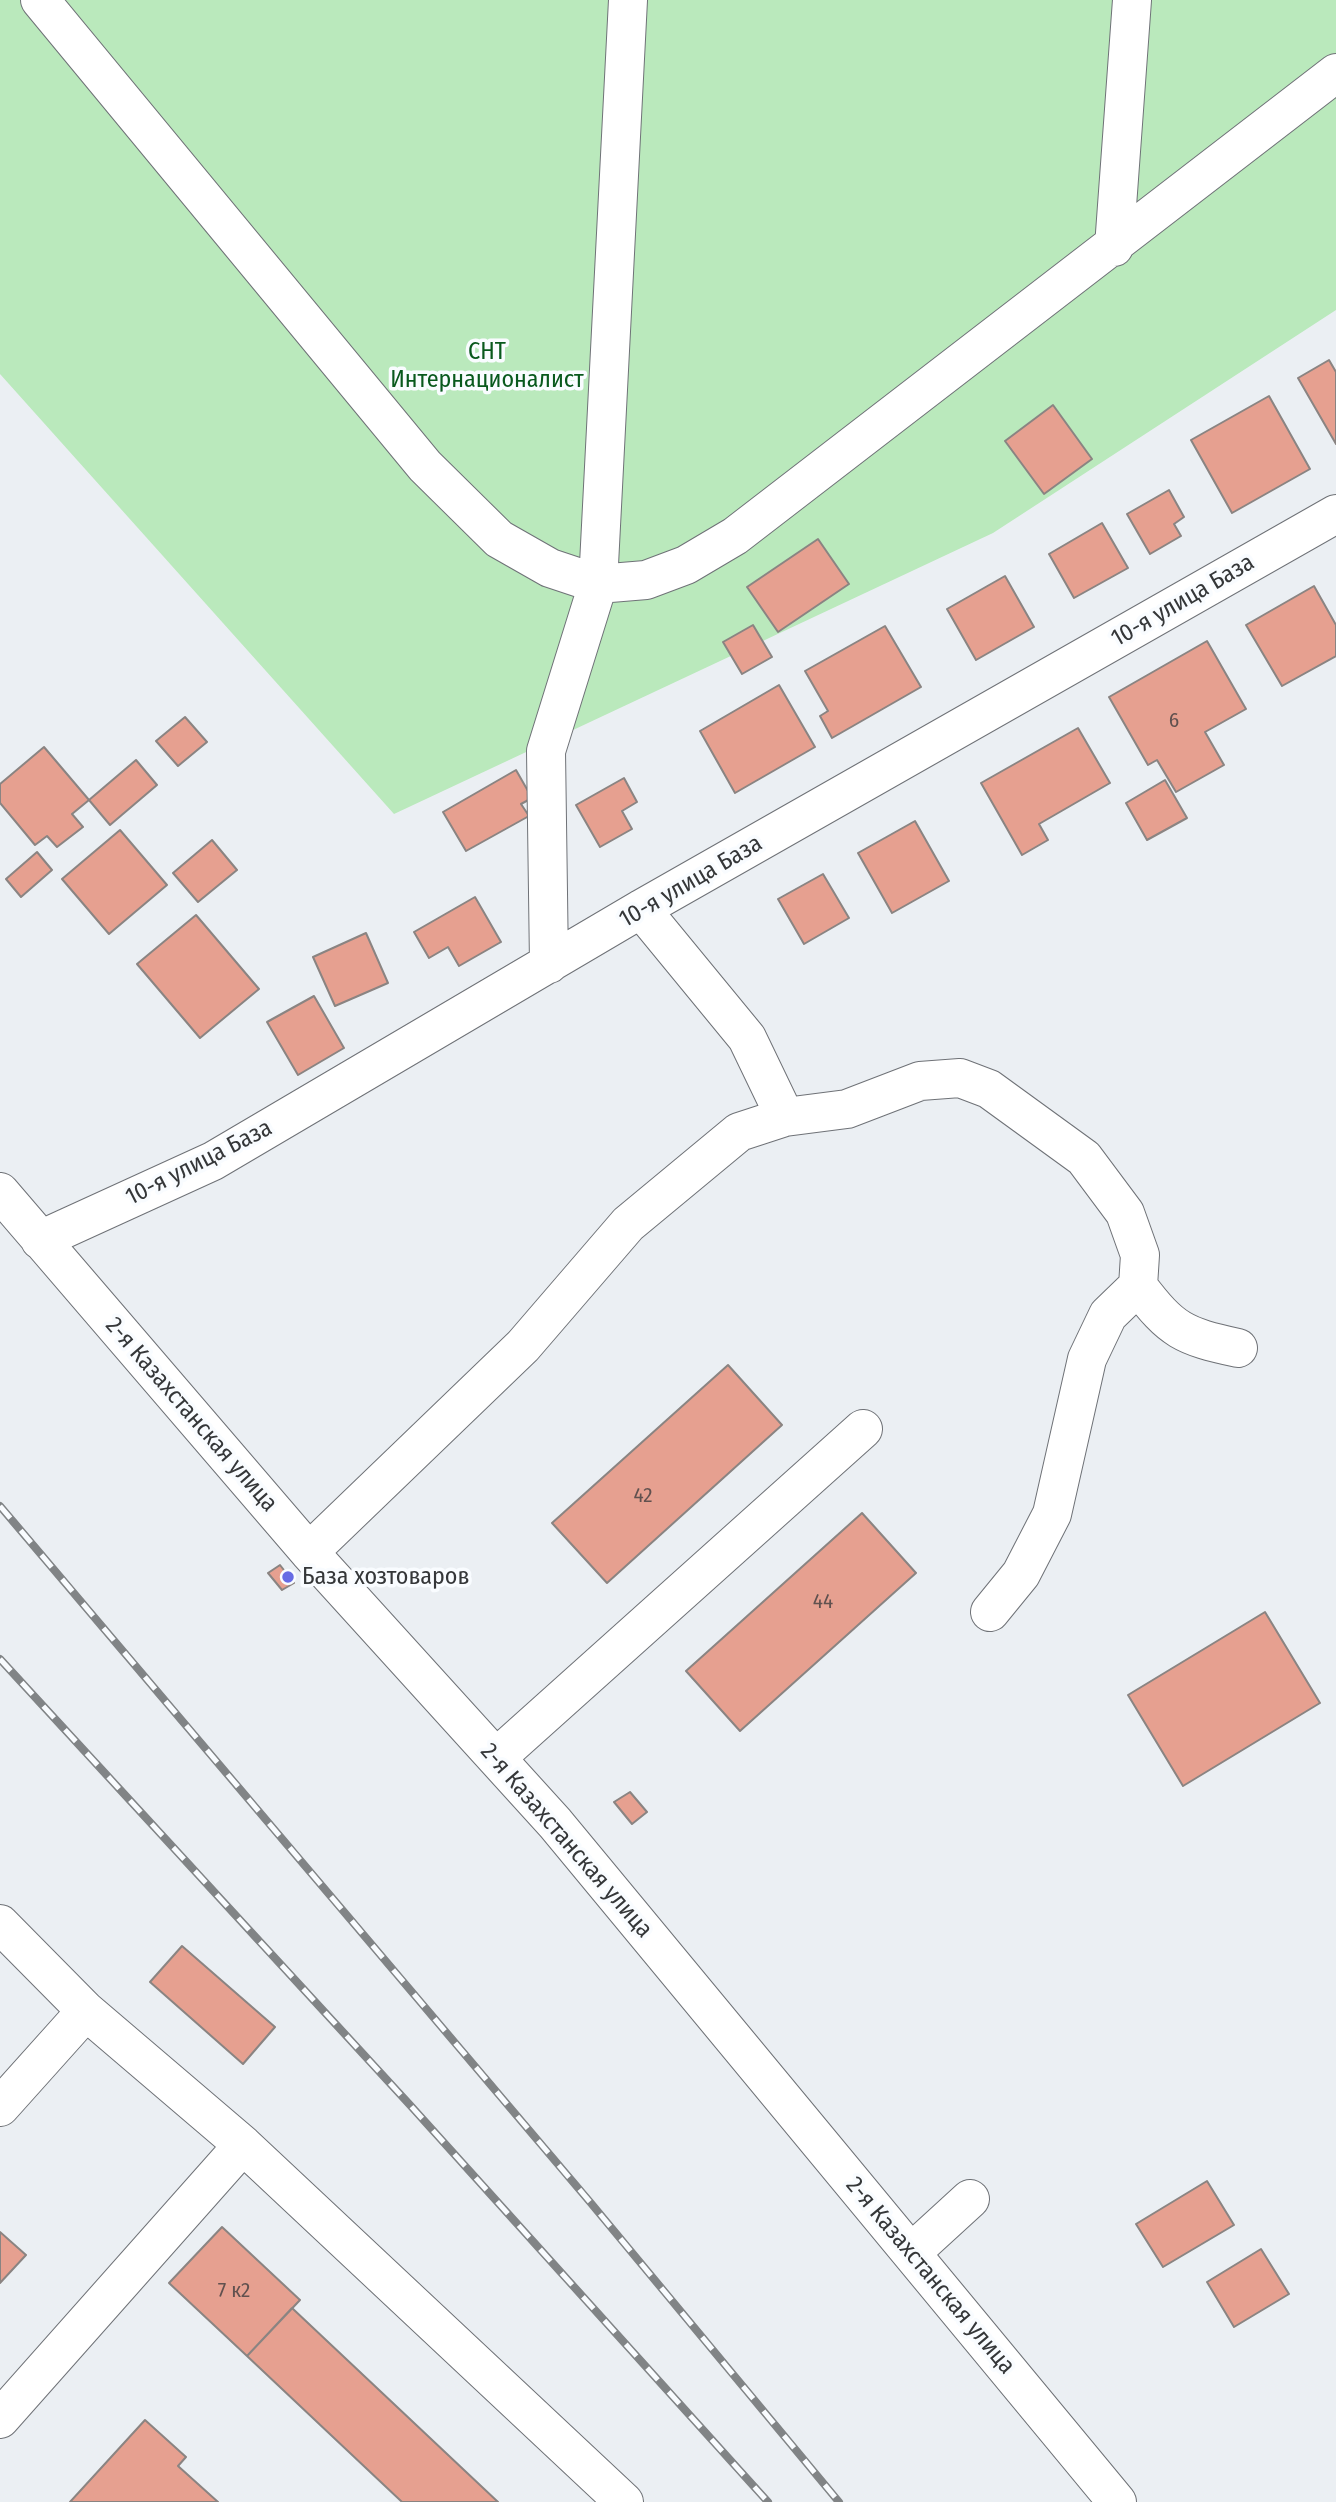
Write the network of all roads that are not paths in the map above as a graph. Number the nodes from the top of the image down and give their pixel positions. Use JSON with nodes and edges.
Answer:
{"nodes":[{"id":1,"x":40,"y":0,"type":"edge"},
{"id":2,"x":628,"y":0,"type":"edge"},
{"id":3,"x":1132,"y":0,"type":"edge"},
{"id":4,"x":1336,"y":73,"type":"edge"},
{"id":5,"x":1114,"y":247,"type":"junction"},
{"id":6,"x":1336,"y":514,"type":"edge"},
{"id":7,"x":598,"y":584,"type":"junction"},
{"id":8,"x":641,"y":909,"type":"junction"},
{"id":9,"x":550,"y":964,"type":"junction"},
{"id":10,"x":785,"y":1117,"type":"junction"},
{"id":11,"x":0,"y":1192,"type":"edge"},
{"id":12,"x":40,"y":1240,"type":"junction"},
{"id":13,"x":1138,"y":1286,"type":"junction"},
{"id":14,"x":1238,"y":1348,"type":"dead end"},
{"id":15,"x":863,"y":1429,"type":"dead end"},
{"id":16,"x":309,"y":1552,"type":"junction"},
{"id":17,"x":990,"y":1612,"type":"dead end"},
{"id":18,"x":496,"y":1758,"type":"junction"},
{"id":19,"x":0,"y":1924,"type":"edge"},
{"id":20,"x":86,"y":2011,"type":"junction"},
{"id":21,"x":0,"y":2107,"type":"edge"},
{"id":22,"x":243,"y":2144,"type":"junction"},
{"id":23,"x":970,"y":2199,"type":"dead end"},
{"id":24,"x":911,"y":2253,"type":"junction"},
{"id":25,"x":0,"y":2419,"type":"edge"},
{"id":26,"x":624,"y":2502,"type":"edge"},
{"id":27,"x":1117,"y":2502,"type":"edge"}],
"edges":[{"from":1,"to":7,"type":"street"},
{"from":2,"to":7,"type":"street"},
{"from":3,"to":5,"type":"street"},
{"from":4,"to":5,"type":"street"},
{"from":5,"to":7,"type":"street"},
{"from":6,"to":8,"type":"street","name":"10-я улица База"},
{"from":7,"to":9,"type":"street"},
{"from":8,"to":9,"type":"street","name":"10-я улица База"},
{"from":8,"to":10,"type":"street"},
{"from":9,"to":12,"type":"street","name":"10-я улица База"},
{"from":10,"to":13,"type":"street"},
{"from":10,"to":16,"type":"street"},
{"from":11,"to":12,"type":"street","name":"2-я Казахстанская улица"},
{"from":12,"to":16,"type":"street","name":"2-я Казахстанская улица"},
{"from":13,"to":14,"type":"street"},
{"from":13,"to":17,"type":"street"},
{"from":15,"to":18,"type":"street"},
{"from":16,"to":18,"type":"street","name":"2-я Казахстанская улица"},
{"from":18,"to":24,"type":"street","name":"2-я Казахстанская улица"},
{"from":19,"to":20,"type":"street"},
{"from":20,"to":21,"type":"street"},
{"from":20,"to":22,"type":"street"},
{"from":22,"to":25,"type":"street"},
{"from":22,"to":26,"type":"street"},
{"from":23,"to":24,"type":"street"},
{"from":24,"to":27,"type":"street","name":"2-я Казахстанская улица"}]}
